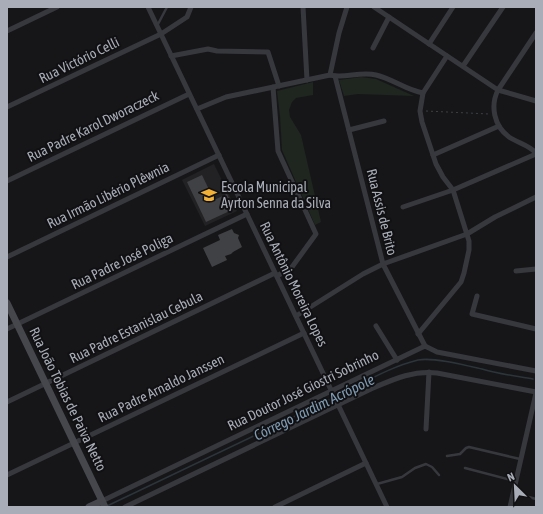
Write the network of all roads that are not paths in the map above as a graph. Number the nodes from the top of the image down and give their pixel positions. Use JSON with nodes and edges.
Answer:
{"nodes":[{"id":1,"x":57,"y":7,"type":"edge"},
{"id":2,"x":148,"y":7,"type":"edge"},
{"id":3,"x":167,"y":7,"type":"edge"},
{"id":4,"x":191,"y":7,"type":"edge"},
{"id":5,"x":303,"y":7,"type":"edge"},
{"id":6,"x":347,"y":7,"type":"edge"},
{"id":7,"x":374,"y":7,"type":"edge"},
{"id":8,"x":453,"y":7,"type":"edge"},
{"id":9,"x":503,"y":7,"type":"edge"},
{"id":10,"x":389,"y":17,"type":"junction"},
{"id":11,"x":157,"y":26,"type":"junction"},
{"id":12,"x":7,"y":31,"type":"edge"},
{"id":13,"x":536,"y":33,"type":"edge"},
{"id":14,"x":161,"y":34,"type":"junction"},
{"id":15,"x":429,"y":44,"type":"junction"},
{"id":16,"x":373,"y":48,"type":"dead end"},
{"id":17,"x":171,"y":56,"type":"junction"},
{"id":18,"x":447,"y":56,"type":"junction"},
{"id":19,"x":463,"y":66,"type":"junction"},
{"id":20,"x":333,"y":76,"type":"junction"},
{"id":21,"x":307,"y":80,"type":"junction"},
{"id":22,"x":279,"y":86,"type":"junction"},
{"id":23,"x":273,"y":88,"type":"junction"},
{"id":24,"x":498,"y":90,"type":"junction"},
{"id":25,"x":423,"y":93,"type":"junction"},
{"id":26,"x":189,"y":94,"type":"junction"},
{"id":27,"x":536,"y":101,"type":"edge"},
{"id":28,"x":7,"y":107,"type":"edge"},
{"id":29,"x":197,"y":109,"type":"junction"},
{"id":30,"x":384,"y":121,"type":"dead end"},
{"id":31,"x":499,"y":126,"type":"junction"},
{"id":32,"x":349,"y":130,"type":"junction"},
{"id":33,"x":536,"y":152,"type":"edge"},
{"id":34,"x":219,"y":155,"type":"junction"},
{"id":35,"x":433,"y":155,"type":"junction"},
{"id":36,"x":7,"y":181,"type":"edge"},
{"id":37,"x":453,"y":190,"type":"junction"},
{"id":38,"x":536,"y":197,"type":"edge"},
{"id":39,"x":403,"y":207,"type":"dead end"},
{"id":40,"x":247,"y":214,"type":"junction"},
{"id":41,"x":467,"y":234,"type":"junction"},
{"id":42,"x":7,"y":257,"type":"edge"},
{"id":43,"x":383,"y":264,"type":"junction"},
{"id":44,"x":536,"y":269,"type":"edge"},
{"id":45,"x":516,"y":272,"type":"dead end"},
{"id":46,"x":276,"y":275,"type":"junction"},
{"id":47,"x":477,"y":296,"type":"dead end"},
{"id":48,"x":7,"y":303,"type":"edge"},
{"id":49,"x":296,"y":316,"type":"junction"},
{"id":50,"x":17,"y":324,"type":"junction"},
{"id":51,"x":376,"y":326,"type":"dead end"},
{"id":52,"x":7,"y":329,"type":"edge"},
{"id":53,"x":536,"y":330,"type":"edge"},
{"id":54,"x":304,"y":333,"type":"junction"},
{"id":55,"x":418,"y":334,"type":"junction"},
{"id":56,"x":425,"y":346,"type":"junction"},
{"id":57,"x":397,"y":360,"type":"junction"},
{"id":58,"x":536,"y":371,"type":"edge"},
{"id":59,"x":429,"y":372,"type":"junction"},
{"id":60,"x":46,"y":384,"type":"junction"},
{"id":61,"x":332,"y":391,"type":"junction"},
{"id":62,"x":536,"y":393,"type":"edge"},
{"id":63,"x":7,"y":402,"type":"edge"},
{"id":64,"x":339,"y":405,"type":"junction"},
{"id":65,"x":426,"y":429,"type":"dead end"},
{"id":66,"x":74,"y":443,"type":"junction"},
{"id":67,"x":447,"y":456,"type":"dead end"},
{"id":68,"x":521,"y":460,"type":"junction"},
{"id":69,"x":366,"y":463,"type":"junction"},
{"id":70,"x":466,"y":468,"type":"dead end"},
{"id":71,"x":7,"y":475,"type":"edge"},
{"id":72,"x":439,"y":475,"type":"dead end"},
{"id":73,"x":516,"y":481,"type":"junction"},
{"id":74,"x":377,"y":485,"type":"junction"},
{"id":75,"x":513,"y":493,"type":"junction"},
{"id":76,"x":536,"y":499,"type":"edge"},
{"id":77,"x":103,"y":504,"type":"edge"},
{"id":78,"x":278,"y":506,"type":"edge"},
{"id":79,"x":88,"y":507,"type":"edge"},
{"id":80,"x":125,"y":507,"type":"edge"},
{"id":81,"x":388,"y":507,"type":"edge"},
{"id":82,"x":510,"y":507,"type":"edge"}],
"edges":[{"from":1,"to":12,"type":"street"},
{"from":2,"to":11,"type":"street","name":"Rua Antônio Moreira Lopes"},
{"from":3,"to":11,"type":"lane"},
{"from":4,"to":14,"type":"street","name":"Rua Victório Celli"},
{"from":5,"to":21,"type":"street"},
{"from":6,"to":20,"type":"street","name":"Rua Assis de Brito"},
{"from":7,"to":10,"type":"street"},
{"from":8,"to":15,"type":"street"},
{"from":9,"to":19,"type":"street"},
{"from":10,"to":15,"type":"street"},
{"from":10,"to":16,"type":"street"},
{"from":11,"to":14,"type":"street","name":"Rua Antônio Moreira Lopes"},
{"from":13,"to":24,"type":"street"},
{"from":14,"to":17,"type":"street","name":"Rua Antônio Moreira Lopes"},
{"from":14,"to":28,"type":"street","name":"Rua Victório Celli"},
{"from":15,"to":18,"type":"street"},
{"from":17,"to":22,"type":"street"},
{"from":17,"to":26,"type":"street","name":"Rua Antônio Moreira Lopes"},
{"from":18,"to":19,"type":"street"},
{"from":18,"to":25,"type":"street"},
{"from":19,"to":24,"type":"street"},
{"from":20,"to":21,"type":"street"},
{"from":20,"to":25,"type":"street"},
{"from":20,"to":32,"type":"street","name":"Rua Assis de Brito"},
{"from":21,"to":22,"type":"street"},
{"from":22,"to":23,"type":"street"},
{"from":23,"to":29,"type":"street"},
{"from":23,"to":46,"type":"street","name":"Rua Padre Estanislau Cebula"},
{"from":24,"to":27,"type":"street"},
{"from":24,"to":31,"type":"street"},
{"from":25,"to":35,"type":"street"},
{"from":26,"to":29,"type":"street","name":"Rua Antônio Moreira Lopes"},
{"from":26,"to":36,"type":"street","name":"Rua Padre Karol Dworaczeck"},
{"from":29,"to":34,"type":"street","name":"Rua Antônio Moreira Lopes"},
{"from":30,"to":32,"type":"street"},
{"from":31,"to":33,"type":"street"},
{"from":31,"to":35,"type":"street"},
{"from":32,"to":43,"type":"street","name":"Rua Assis de Brito"},
{"from":33,"to":37,"type":"street"},
{"from":34,"to":40,"type":"street","name":"Rua Antônio Moreira Lopes"},
{"from":34,"to":42,"type":"street","name":"Rua Irmão Libério Plêwnia"},
{"from":35,"to":37,"type":"street"},
{"from":37,"to":39,"type":"street"},
{"from":37,"to":41,"type":"street"},
{"from":38,"to":41,"type":"street"},
{"from":40,"to":46,"type":"street","name":"Rua Antônio Moreira Lopes"},
{"from":40,"to":50,"type":"street","name":"Rua Padre José Poliga"},
{"from":41,"to":43,"type":"street"},
{"from":41,"to":55,"type":"street"},
{"from":43,"to":49,"type":"street"},
{"from":43,"to":55,"type":"street","name":"Rua Assis de Brito"},
{"from":44,"to":45,"type":"street"},
{"from":46,"to":49,"type":"street","name":"Rua Antônio Moreira Lopes"},
{"from":46,"to":60,"type":"street","name":"Rua Padre Estanislau Cebula"},
{"from":47,"to":53,"type":"street"},
{"from":48,"to":50,"type":"street","name":"Rua João Tobias de Paiva Netto"},
{"from":49,"to":54,"type":"street","name":"Rua Antônio Moreira Lopes"},
{"from":50,"to":52,"type":"street","name":"Rua Padre José Poliga"},
{"from":50,"to":60,"type":"street","name":"Rua João Tobias de Paiva Netto"},
{"from":51,"to":57,"type":"street"},
{"from":54,"to":61,"type":"street","name":"Rua Antônio Moreira Lopes"},
{"from":54,"to":66,"type":"street","name":"Rua Padre Arnaldo Janssen"},
{"from":55,"to":56,"type":"street","name":"Rua Assis de Brito"},
{"from":56,"to":57,"type":"street","name":"Rua Doutor José Giostri Sobrinho"},
{"from":56,"to":58,"type":"street"},
{"from":57,"to":61,"type":"street","name":"Rua Doutor José Giostri Sobrinho"},
{"from":59,"to":62,"type":"street","name":"Rua Doutor José Giostri Sobrinho"},
{"from":59,"to":64,"type":"street","name":"Rua Doutor José Giostri Sobrinho"},
{"from":59,"to":65,"type":"street"},
{"from":60,"to":63,"type":"street","name":"Rua Padre Estanislau Cebula"},
{"from":60,"to":66,"type":"street","name":"Rua João Tobias de Paiva Netto"},
{"from":61,"to":64,"type":"street","name":"Rua Antônio Moreira Lopes"},
{"from":61,"to":77,"type":"street","name":"Rua Doutor José Giostri Sobrinho"},
{"from":62,"to":68,"type":"street"},
{"from":64,"to":69,"type":"street","name":"Rua Antônio Moreira Lopes"},
{"from":64,"to":80,"type":"street","name":"Rua Doutor José Giostri Sobrinho"},
{"from":66,"to":71,"type":"street","name":"Rua Padre Arnaldo Janssen"},
{"from":66,"to":77,"type":"street","name":"Rua João Tobias de Paiva Netto"},
{"from":67,"to":68,"type":"lane"},
{"from":68,"to":73,"type":"street"},
{"from":69,"to":74,"type":"street","name":"Rua Antônio Moreira Lopes"},
{"from":69,"to":78,"type":"street"},
{"from":70,"to":73,"type":"lane"},
{"from":72,"to":74,"type":"lane"},
{"from":73,"to":75,"type":"street"},
{"from":74,"to":81,"type":"street","name":"Rua Antônio Moreira Lopes"},
{"from":75,"to":76,"type":"lane"},
{"from":75,"to":82,"type":"street"},
{"from":77,"to":79,"type":"street","name":"Rua Doutor José Giostri Sobrinho"}]}
